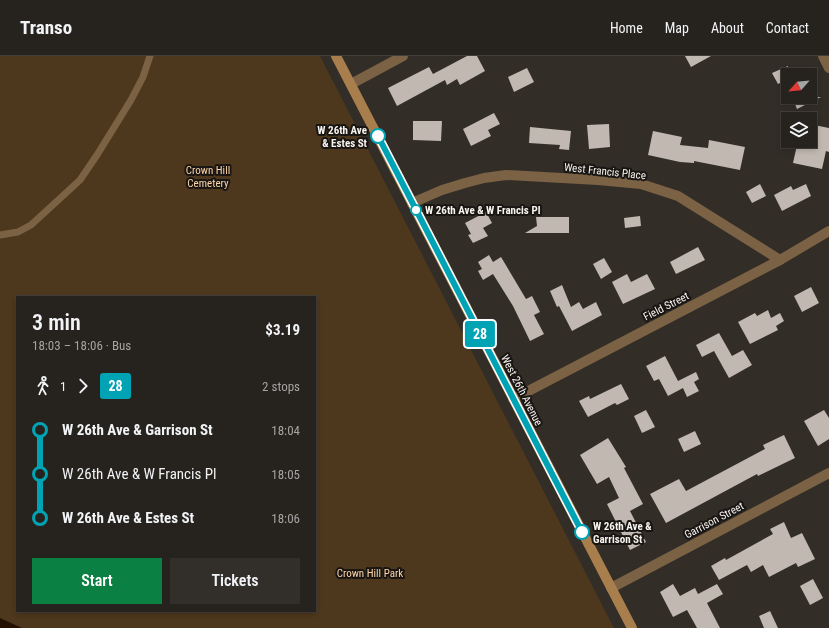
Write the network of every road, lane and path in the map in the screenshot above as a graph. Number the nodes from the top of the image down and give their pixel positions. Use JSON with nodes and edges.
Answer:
{"nodes":[{"id":1,"x":150,"y":56,"type":"edge"},
{"id":2,"x":336,"y":56,"type":"edge"},
{"id":3,"x":403,"y":56,"type":"edge"},
{"id":4,"x":823,"y":56,"type":"edge"},
{"id":5,"x":829,"y":68,"type":"edge"},
{"id":6,"x":351,"y":84,"type":"junction"},
{"id":7,"x":412,"y":203,"type":"junction"},
{"id":8,"x":829,"y":231,"type":"edge"},
{"id":9,"x":0,"y":235,"type":"edge"},
{"id":10,"x":780,"y":260,"type":"junction"},
{"id":11,"x":513,"y":399,"type":"junction"},
{"id":12,"x":829,"y":473,"type":"edge"},
{"id":13,"x":611,"y":588,"type":"junction"},
{"id":14,"x":632,"y":628,"type":"edge"}],
"edges":[{"from":1,"to":9,"type":"lane"},
{"from":2,"to":6,"type":"street","name":"West 26th Avenue"},
{"from":3,"to":6,"type":"street"},
{"from":4,"to":5,"type":"street"},
{"from":6,"to":7,"type":"street","name":"West 26th Avenue"},
{"from":7,"to":10,"type":"street","name":"West Francis Place"},
{"from":7,"to":11,"type":"street","name":"West 26th Avenue"},
{"from":8,"to":10,"type":"street","name":"Field Street"},
{"from":10,"to":11,"type":"street","name":"Field Street"},
{"from":11,"to":13,"type":"street","name":"West 26th Avenue"},
{"from":12,"to":13,"type":"street","name":"Garrison Street"},
{"from":13,"to":14,"type":"street","name":"West 26th Avenue"}]}
